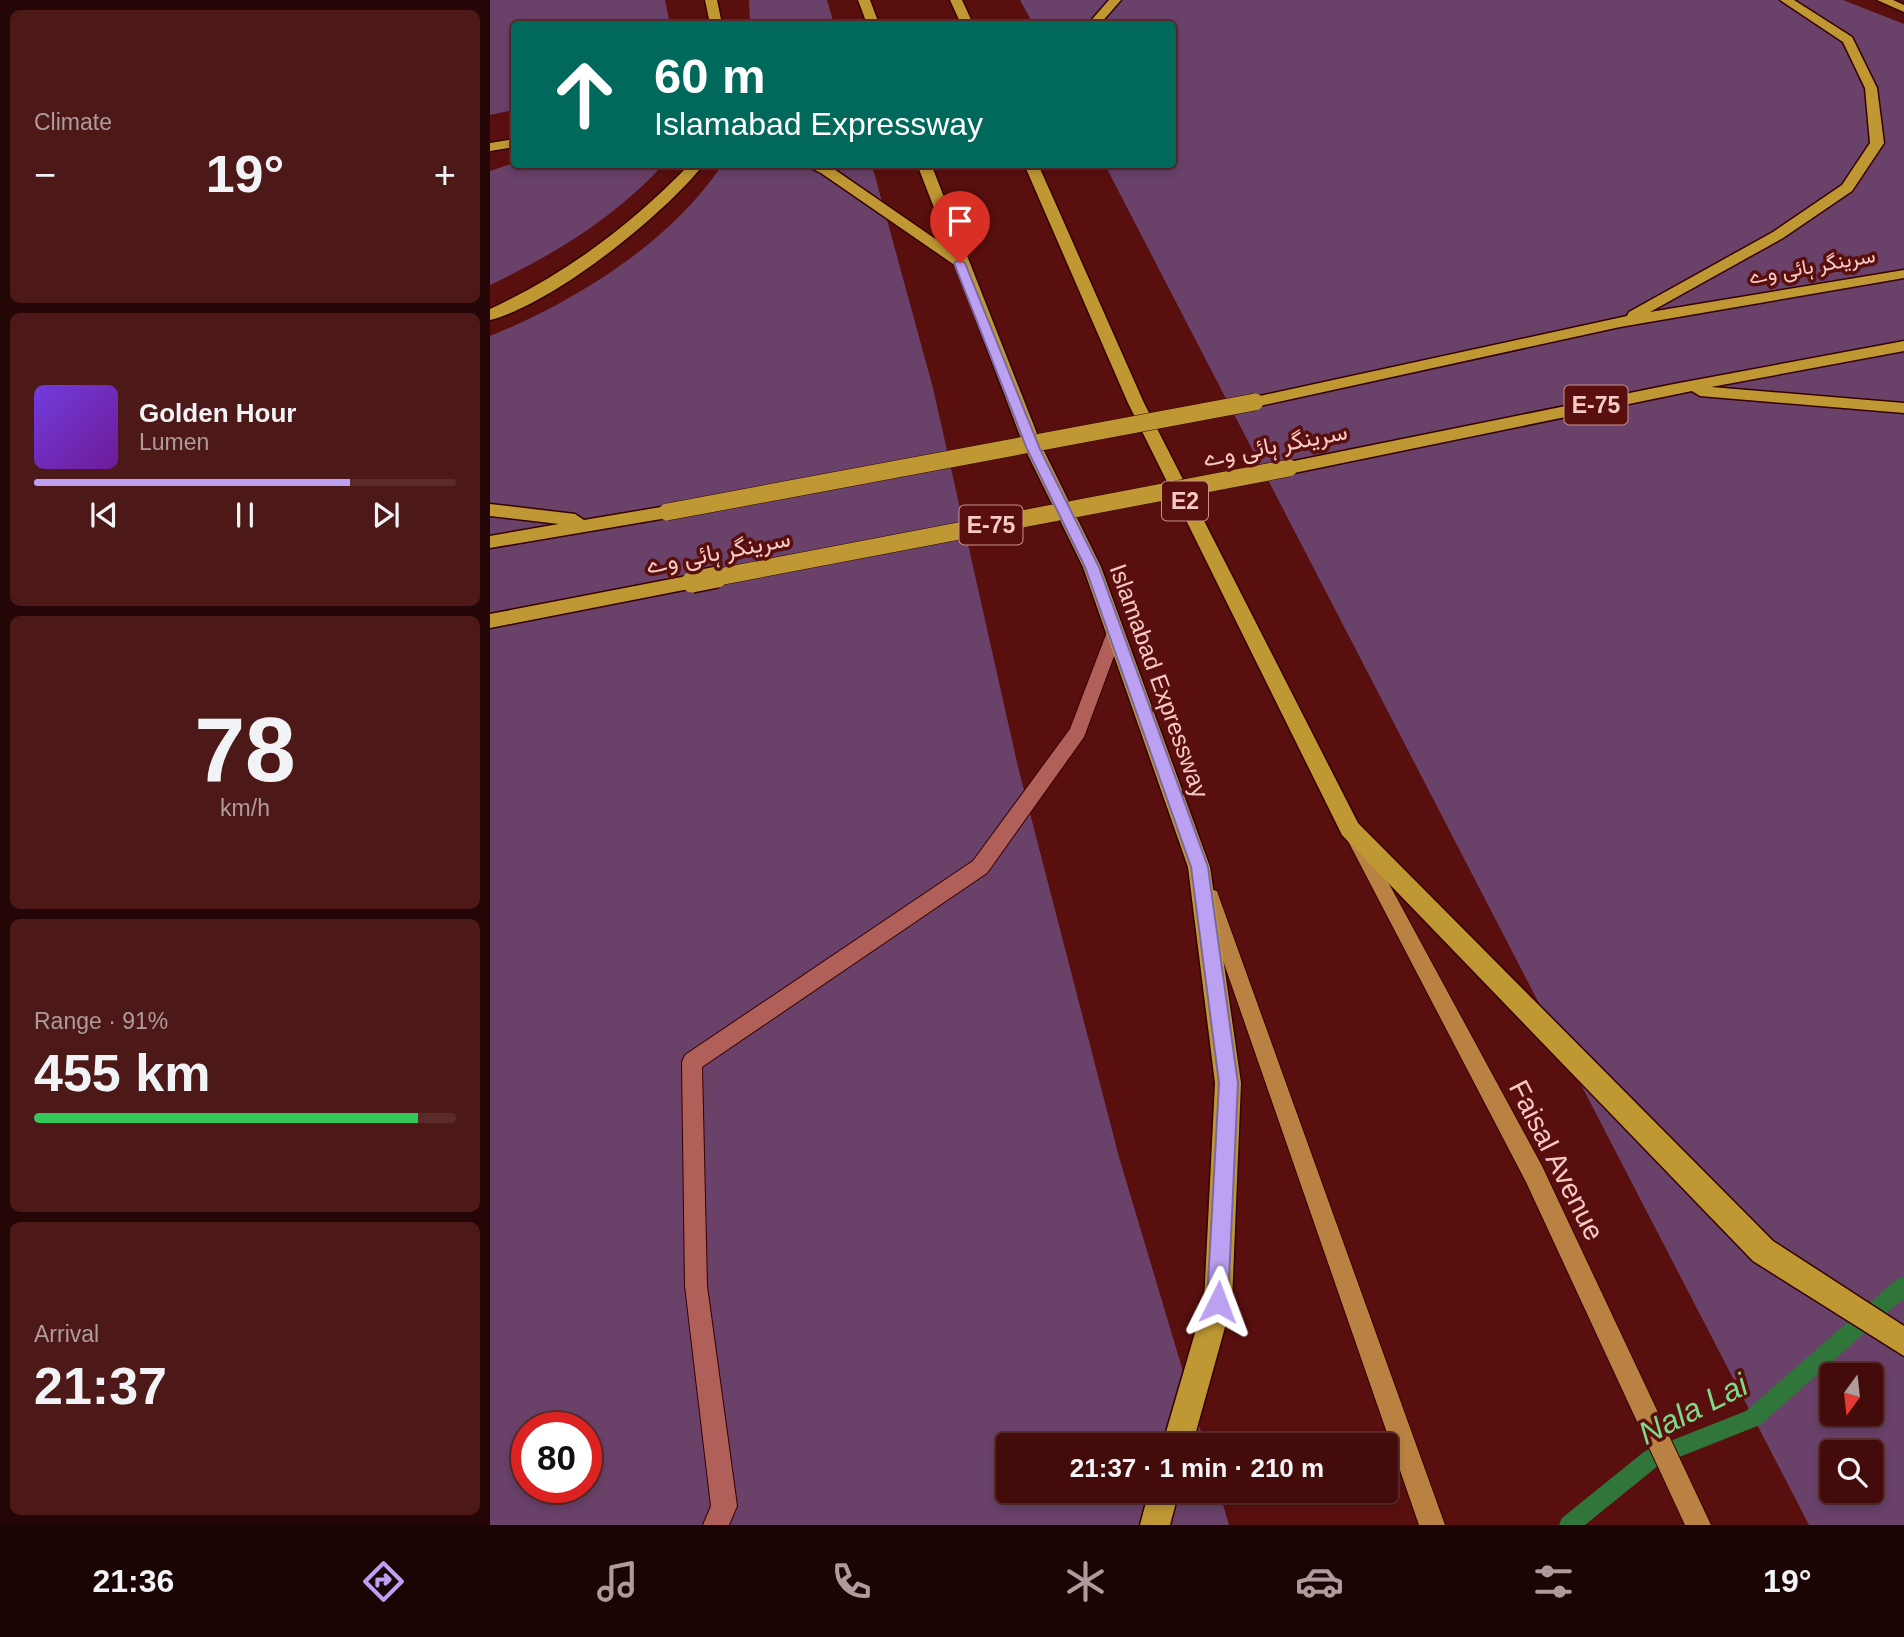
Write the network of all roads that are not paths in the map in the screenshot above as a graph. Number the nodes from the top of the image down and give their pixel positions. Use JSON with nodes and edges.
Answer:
{"nodes":[{"id":1,"x":711,"y":0,"type":"edge"},
{"id":2,"x":864,"y":0,"type":"edge"},
{"id":3,"x":956,"y":0,"type":"edge"},
{"id":4,"x":1115,"y":0,"type":"edge"},
{"id":5,"x":1786,"y":0,"type":"edge"},
{"id":6,"x":1883,"y":0,"type":"edge"},
{"id":7,"x":1904,"y":9,"type":"edge"},
{"id":8,"x":715,"y":21,"type":"edge"},
{"id":9,"x":872,"y":21,"type":"edge"},
{"id":10,"x":966,"y":21,"type":"edge"},
{"id":11,"x":1097,"y":21,"type":"edge"},
{"id":12,"x":511,"y":144,"type":"edge"},
{"id":13,"x":490,"y":147,"type":"edge"},
{"id":14,"x":694,"y":168,"type":"edge"},
{"id":15,"x":820,"y":168,"type":"edge"},
{"id":16,"x":925,"y":168,"type":"edge"},
{"id":17,"x":1033,"y":168,"type":"edge"},
{"id":18,"x":960,"y":263,"type":"junction"},
{"id":19,"x":1904,"y":274,"type":"edge"},
{"id":20,"x":490,"y":315,"type":"edge"},
{"id":21,"x":1620,"y":322,"type":"junction"},
{"id":22,"x":1904,"y":346,"type":"edge"},
{"id":23,"x":1674,"y":389,"type":"junction"},
{"id":24,"x":1904,"y":408,"type":"edge"},
{"id":25,"x":490,"y":510,"type":"edge"},
{"id":26,"x":597,"y":523,"type":"junction"},
{"id":27,"x":490,"y":542,"type":"edge"},
{"id":28,"x":537,"y":611,"type":"junction"},
{"id":29,"x":490,"y":621,"type":"edge"},
{"id":30,"x":490,"y":628,"type":"edge"},
{"id":31,"x":1115,"y":632,"type":"junction"},
{"id":32,"x":1350,"y":829,"type":"junction"},
{"id":33,"x":1199,"y":867,"type":"junction"},
{"id":34,"x":1904,"y":1342,"type":"edge"},
{"id":35,"x":1181,"y":1433,"type":"edge"},
{"id":36,"x":1161,"y":1503,"type":"edge"},
{"id":37,"x":716,"y":1525,"type":"edge"},
{"id":38,"x":1155,"y":1525,"type":"edge"},
{"id":39,"x":1432,"y":1525,"type":"edge"},
{"id":40,"x":1698,"y":1525,"type":"edge"}],
"edges":[{"from":1,"to":8,"type":"highway"},
{"from":2,"to":9,"type":"highway"},
{"from":3,"to":10,"type":"highway"},
{"from":4,"to":11,"type":"highway"},
{"from":5,"to":21,"type":"highway"},
{"from":6,"to":7,"type":"highway"},
{"from":12,"to":13,"type":"highway"},
{"from":14,"to":20,"type":"highway"},
{"from":15,"to":18,"type":"highway"},
{"from":16,"to":18,"type":"highway","name":"Islamabad Expressway"},
{"from":17,"to":32,"type":"highway","number":"E2"},
{"from":18,"to":31,"type":"highway","name":"Islamabad Expressway"},
{"from":19,"to":21,"type":"highway","name":"سرینگر ہائی وے"},
{"from":21,"to":26,"type":"highway","name":"سرینگر ہائی وے","bridge":true},
{"from":22,"to":23,"type":"highway","name":"سرینگر ہائی وے","number":"E-75"},
{"from":23,"to":24,"type":"highway"},
{"from":23,"to":28,"type":"highway","name":"سرینگر ہائی وے","number":"E-75","bridge":true},
{"from":25,"to":26,"type":"highway"},
{"from":26,"to":27,"type":"highway","name":"سرینگر ہائی وے"},
{"from":28,"to":29,"type":"highway","name":"سرینگر ہائی وے","number":"E-75"},
{"from":28,"to":30,"type":"highway"},
{"from":31,"to":33,"type":"highway","name":"Islamabad Expressway"},
{"from":31,"to":37,"type":"lane"},
{"from":32,"to":34,"type":"highway"},
{"from":32,"to":40,"type":"main road","name":"Faisal Avenue"},
{"from":33,"to":35,"type":"highway","name":"Islamabad Expressway"},
{"from":33,"to":39,"type":"main road"},
{"from":36,"to":38,"type":"highway"}]}
